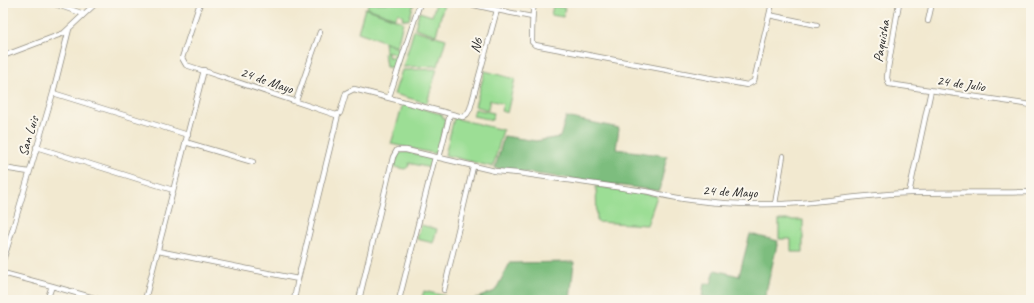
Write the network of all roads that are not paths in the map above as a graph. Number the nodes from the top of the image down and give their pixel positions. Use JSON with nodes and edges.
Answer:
{"nodes":[{"id":1,"x":52,"y":3,"type":"edge"},
{"id":2,"x":96,"y":3,"type":"edge"},
{"id":3,"x":200,"y":3,"type":"edge"},
{"id":4,"x":420,"y":3,"type":"edge"},
{"id":5,"x":465,"y":3,"type":"edge"},
{"id":6,"x":534,"y":3,"type":"edge"},
{"id":7,"x":772,"y":3,"type":"edge"},
{"id":8,"x":899,"y":3,"type":"edge"},
{"id":9,"x":932,"y":3,"type":"edge"},
{"id":10,"x":497,"y":10,"type":"junction"},
{"id":11,"x":84,"y":14,"type":"junction"},
{"id":12,"x":769,"y":14,"type":"junction"},
{"id":13,"x":532,"y":17,"type":"junction"},
{"id":14,"x":928,"y":21,"type":"dead end"},
{"id":15,"x":817,"y":25,"type":"dead end"},
{"id":16,"x":69,"y":29,"type":"junction"},
{"id":17,"x":320,"y":32,"type":"dead end"},
{"id":18,"x":3,"y":56,"type":"edge"},
{"id":19,"x":204,"y":70,"type":"junction"},
{"id":20,"x":888,"y":83,"type":"joint"},
{"id":21,"x":931,"y":90,"type":"junction"},
{"id":22,"x":53,"y":93,"type":"junction"},
{"id":23,"x":389,"y":97,"type":"junction"},
{"id":24,"x":296,"y":101,"type":"junction"},
{"id":25,"x":1031,"y":105,"type":"edge"},
{"id":26,"x":450,"y":114,"type":"junction"},
{"id":27,"x":338,"y":115,"type":"junction"},
{"id":28,"x":188,"y":135,"type":"junction"},
{"id":29,"x":185,"y":142,"type":"junction"},
{"id":30,"x":36,"y":147,"type":"junction"},
{"id":31,"x":783,"y":156,"type":"dead end"},
{"id":32,"x":435,"y":157,"type":"junction"},
{"id":33,"x":253,"y":162,"type":"dead end"},
{"id":34,"x":473,"y":167,"type":"junction"},
{"id":35,"x":3,"y":168,"type":"edge"},
{"id":36,"x":28,"y":172,"type":"junction"},
{"id":37,"x":173,"y":190,"type":"junction"},
{"id":38,"x":1031,"y":192,"type":"edge"},
{"id":39,"x":909,"y":193,"type":"junction"},
{"id":40,"x":775,"y":204,"type":"junction"},
{"id":41,"x":6,"y":244,"type":"edge"},
{"id":42,"x":158,"y":251,"type":"junction"},
{"id":43,"x":3,"y":260,"type":"edge"},
{"id":44,"x":3,"y":273,"type":"edge"},
{"id":45,"x":298,"y":279,"type":"junction"},
{"id":46,"x":52,"y":286,"type":"junction"},
{"id":47,"x":444,"y":290,"type":"dead end"},
{"id":48,"x":47,"y":300,"type":"edge"},
{"id":49,"x":101,"y":300,"type":"edge"},
{"id":50,"x":145,"y":300,"type":"edge"},
{"id":51,"x":294,"y":300,"type":"edge"},
{"id":52,"x":359,"y":300,"type":"edge"},
{"id":53,"x":399,"y":300,"type":"edge"}],
"edges":[{"from":1,"to":11,"type":"street"},
{"from":2,"to":11,"type":"street"},
{"from":3,"to":19,"type":"street","name":"24 de Mayo"},
{"from":4,"to":23,"type":"street"},
{"from":5,"to":10,"type":"street"},
{"from":6,"to":13,"type":"street"},
{"from":7,"to":12,"type":"street"},
{"from":8,"to":20,"type":"street","name":"Paquisha"},
{"from":9,"to":14,"type":"street"},
{"from":10,"to":13,"type":"street"},
{"from":10,"to":26,"type":"street","name":"N6"},
{"from":11,"to":16,"type":"street"},
{"from":12,"to":13,"type":"street"},
{"from":12,"to":15,"type":"street"},
{"from":16,"to":18,"type":"street"},
{"from":16,"to":22,"type":"street","name":"San Luis"},
{"from":17,"to":24,"type":"street"},
{"from":19,"to":24,"type":"street","name":"24 de Mayo"},
{"from":19,"to":28,"type":"street"},
{"from":20,"to":21,"type":"street","name":"24 de Julio"},
{"from":21,"to":25,"type":"street","name":"24 de Julio"},
{"from":21,"to":39,"type":"street"},
{"from":22,"to":28,"type":"street"},
{"from":22,"to":30,"type":"street","name":"San Luis"},
{"from":23,"to":26,"type":"street"},
{"from":23,"to":27,"type":"street"},
{"from":24,"to":27,"type":"street","name":"24 de Mayo"},
{"from":26,"to":32,"type":"street"},
{"from":27,"to":45,"type":"street"},
{"from":28,"to":29,"type":"street"},
{"from":29,"to":33,"type":"street"},
{"from":29,"to":37,"type":"street"},
{"from":30,"to":36,"type":"street","name":"San Luis"},
{"from":30,"to":37,"type":"street"},
{"from":31,"to":40,"type":"street"},
{"from":32,"to":34,"type":"street","name":"24 de Mayo"},
{"from":32,"to":52,"type":"street","name":"24 de Mayo"},
{"from":32,"to":53,"type":"street"},
{"from":34,"to":40,"type":"street","name":"24 de Mayo"},
{"from":34,"to":47,"type":"street"},
{"from":35,"to":36,"type":"street"},
{"from":36,"to":41,"type":"street","name":"San Luis"},
{"from":37,"to":42,"type":"street"},
{"from":38,"to":39,"type":"street","name":"24 de Mayo"},
{"from":39,"to":40,"type":"street","name":"24 de Mayo"},
{"from":41,"to":43,"type":"street","name":"San Luis"},
{"from":42,"to":45,"type":"street"},
{"from":42,"to":50,"type":"street"},
{"from":44,"to":46,"type":"street"},
{"from":45,"to":51,"type":"street"},
{"from":46,"to":48,"type":"street"},
{"from":46,"to":49,"type":"street"}]}
